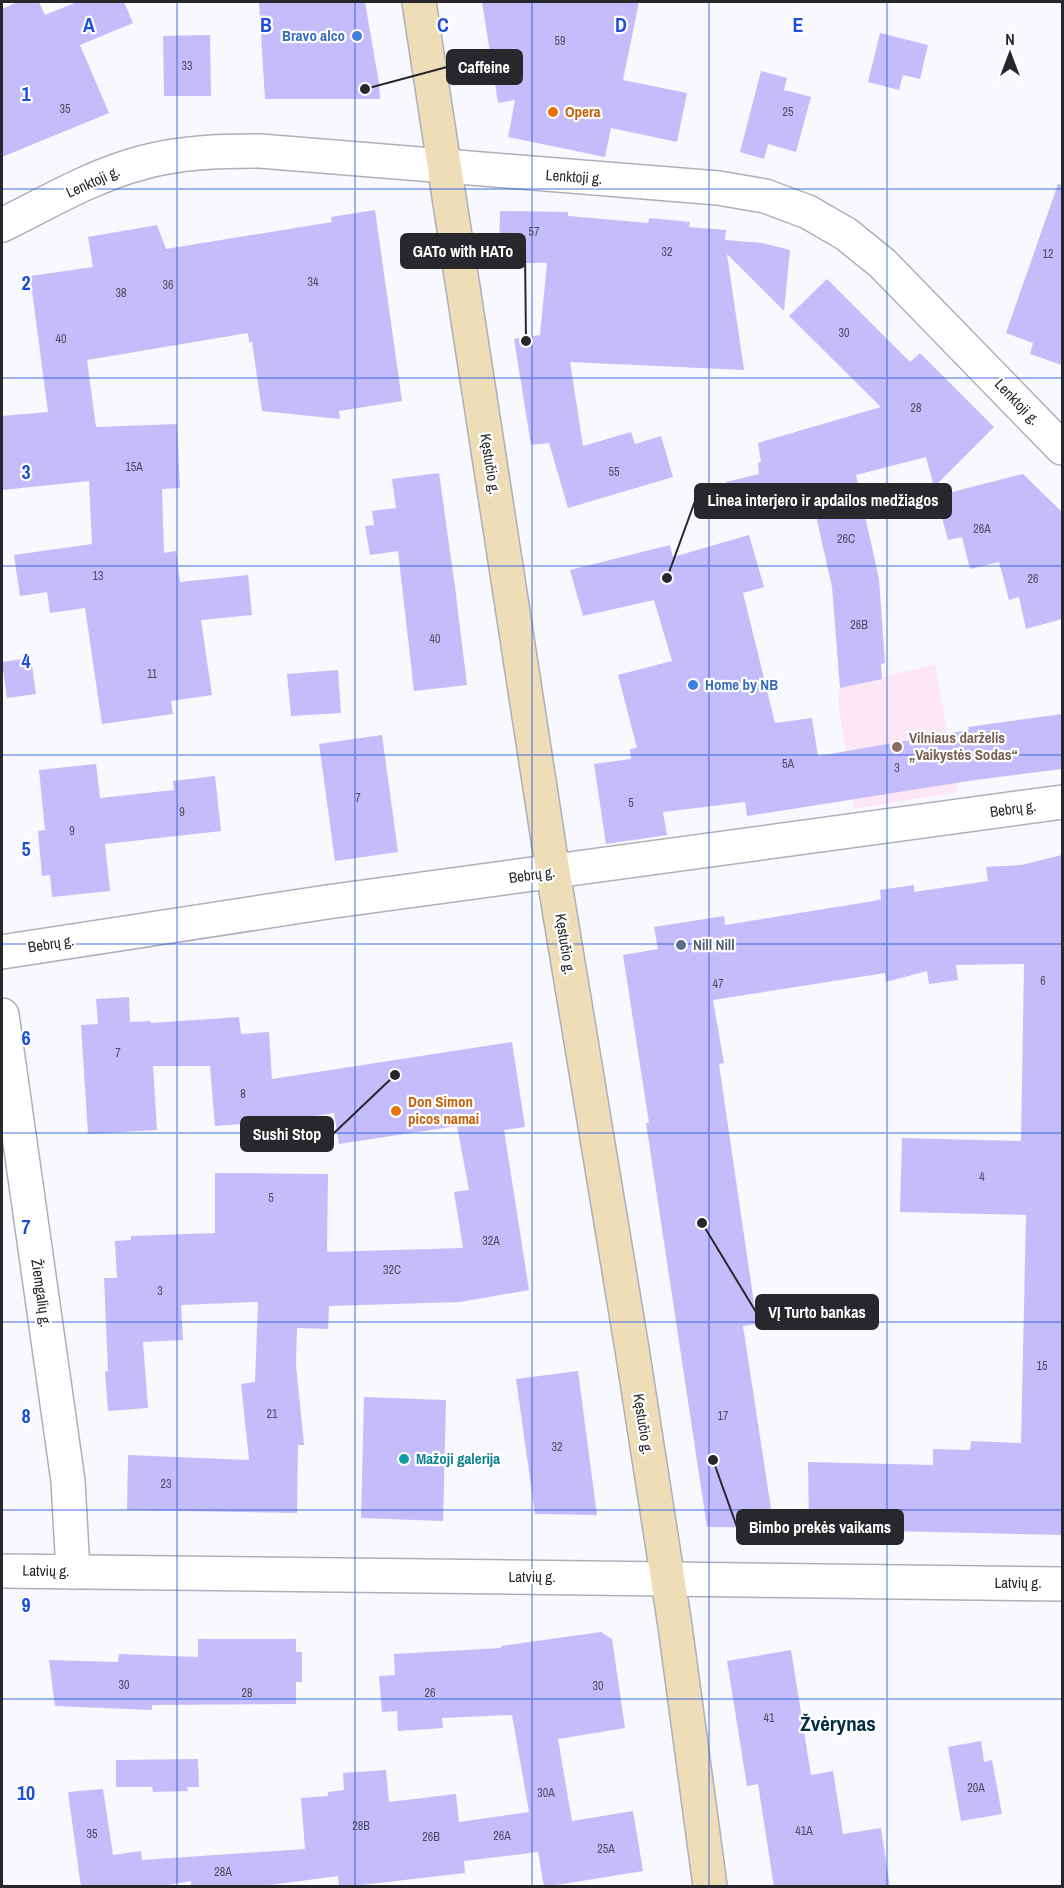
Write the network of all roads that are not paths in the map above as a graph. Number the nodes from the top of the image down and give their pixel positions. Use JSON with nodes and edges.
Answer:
{"nodes":[{"id":1,"x":419,"y":2,"type":"edge"},
{"id":2,"x":444,"y":167,"type":"junction"},
{"id":3,"x":2,"y":225,"type":"edge"},
{"id":4,"x":1062,"y":448,"type":"edge"},
{"id":5,"x":1062,"y":802,"type":"edge"},
{"id":6,"x":553,"y":872,"type":"junction"},
{"id":7,"x":2,"y":952,"type":"edge"},
{"id":8,"x":2,"y":1015,"type":"edge"},
{"id":9,"x":2,"y":1571,"type":"edge"},
{"id":10,"x":73,"y":1572,"type":"junction"},
{"id":11,"x":667,"y":1579,"type":"junction"},
{"id":12,"x":1062,"y":1584,"type":"edge"},
{"id":13,"x":711,"y":1887,"type":"edge"}],
"edges":[{"from":1,"to":2,"type":"main road","name":"Kęstučio g."},
{"from":2,"to":3,"type":"street","name":"Lenktoji g."},
{"from":2,"to":4,"type":"street","name":"Lenktoji g."},
{"from":2,"to":6,"type":"main road","name":"Kęstučio g."},
{"from":5,"to":6,"type":"street","name":"Bebrų g."},
{"from":6,"to":7,"type":"street","name":"Bebrų g."},
{"from":6,"to":11,"type":"main road","name":"Kęstučio g."},
{"from":8,"to":10,"type":"street","name":"Žiemgalių g."},
{"from":9,"to":10,"type":"street","name":"Latvių g."},
{"from":10,"to":11,"type":"street","name":"Latvių g."},
{"from":11,"to":12,"type":"street","name":"Latvių g."},
{"from":11,"to":13,"type":"main road","name":"Kęstučio g."}]}
